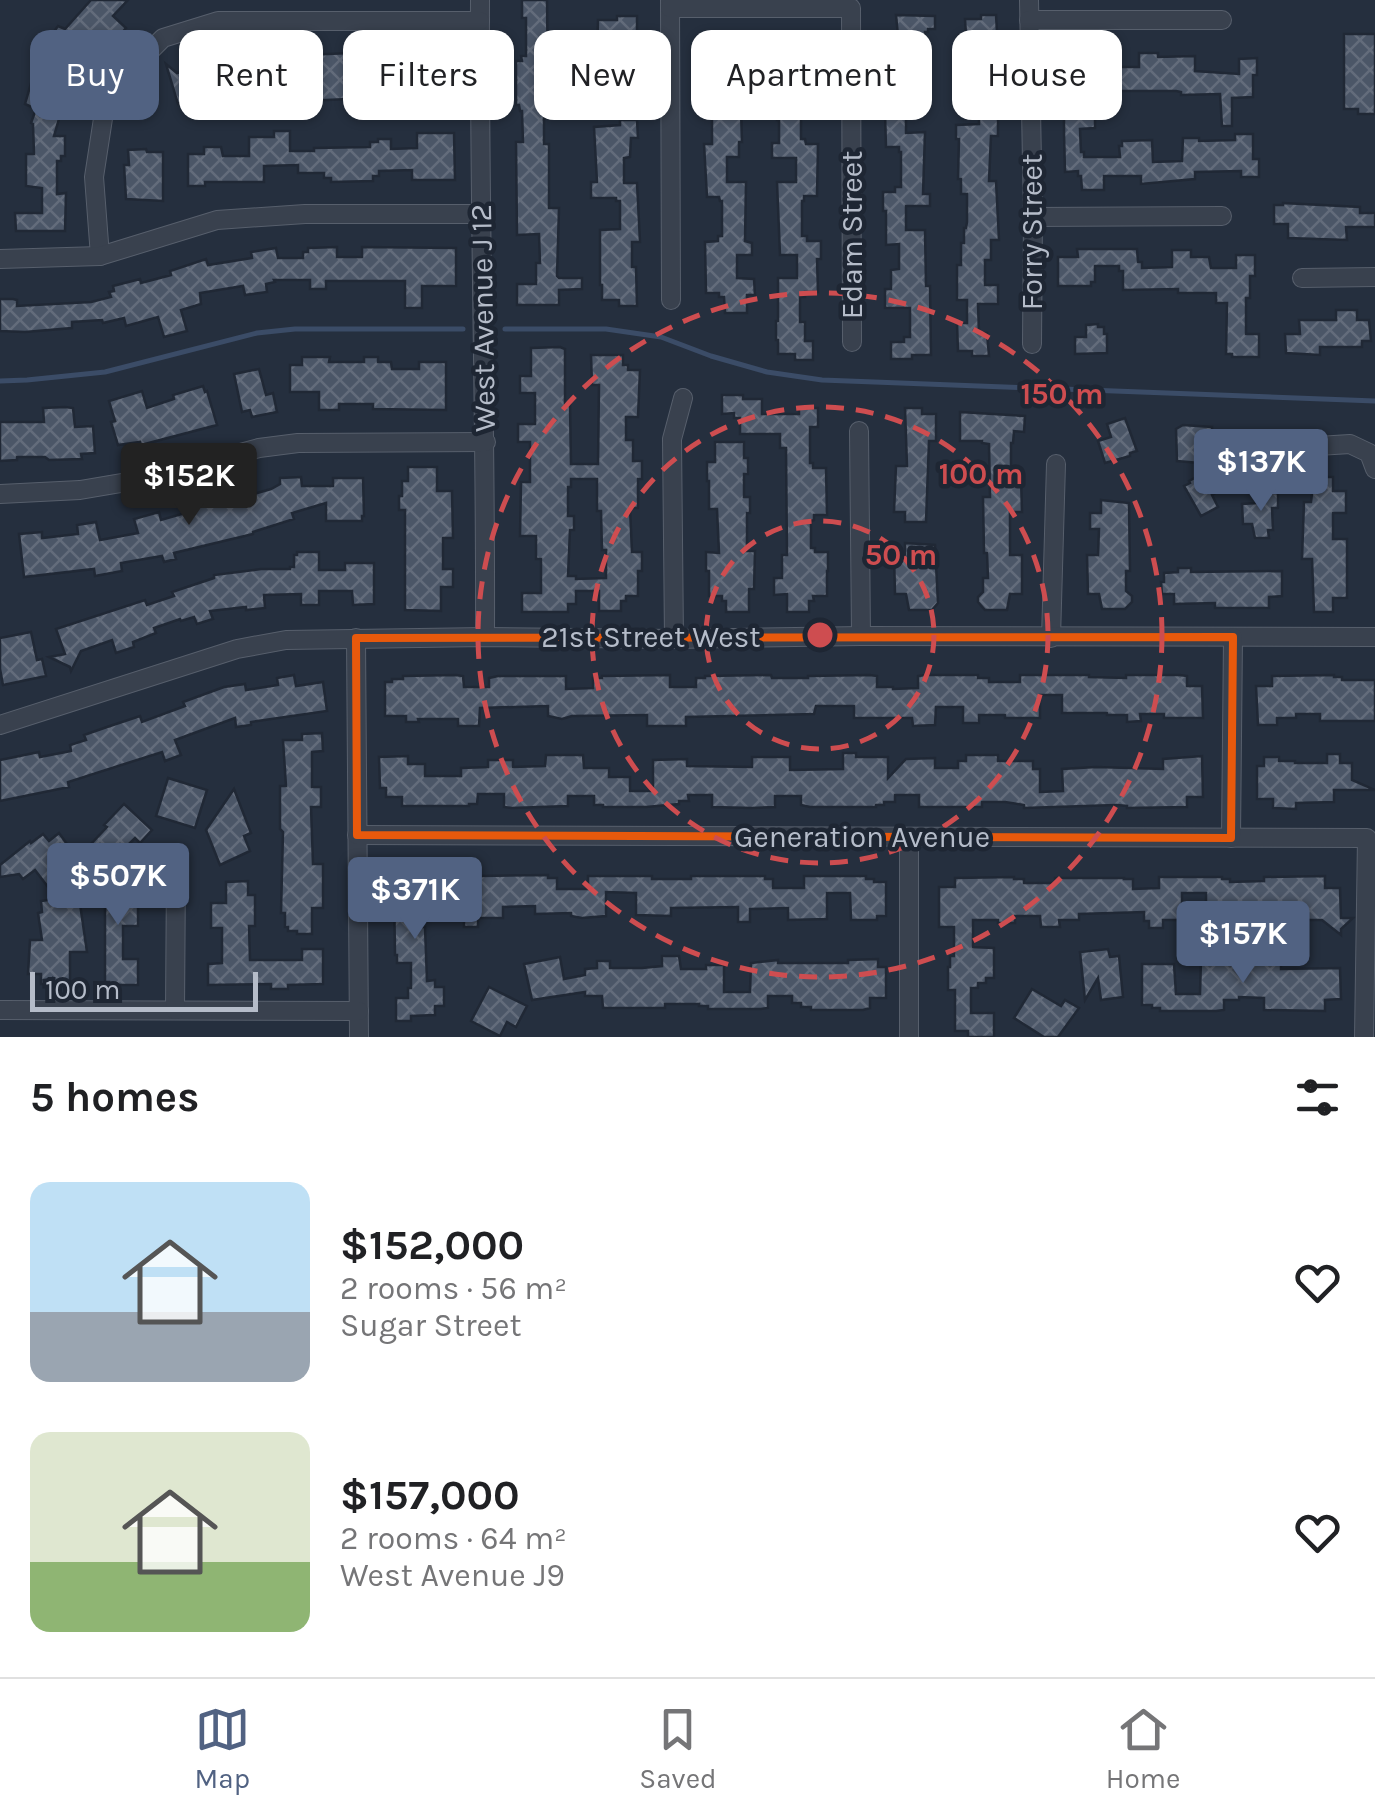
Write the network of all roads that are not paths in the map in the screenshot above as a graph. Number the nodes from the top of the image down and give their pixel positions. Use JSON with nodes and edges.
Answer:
{"nodes":[{"id":1,"x":480,"y":0,"type":"edge"},
{"id":2,"x":1029,"y":0,"type":"edge"},
{"id":3,"x":670,"y":4,"type":"edge"},
{"id":4,"x":1029,"y":20,"type":"junction"},
{"id":5,"x":1222,"y":20,"type":"dead end"},
{"id":6,"x":480,"y":21,"type":"junction"},
{"id":7,"x":481,"y":214,"type":"junction"},
{"id":8,"x":1222,"y":216,"type":"dead end"},
{"id":9,"x":1033,"y":217,"type":"junction"},
{"id":10,"x":100,"y":256,"type":"junction"},
{"id":11,"x":0,"y":260,"type":"edge"},
{"id":12,"x":1375,"y":277,"type":"edge"},
{"id":13,"x":1302,"y":278,"type":"dead end"},
{"id":14,"x":671,"y":300,"type":"dead end"},
{"id":15,"x":852,"y":342,"type":"dead end"},
{"id":16,"x":1032,"y":344,"type":"dead end"},
{"id":17,"x":684,"y":398,"type":"dead end"},
{"id":18,"x":859,"y":430,"type":"dead end"},
{"id":19,"x":486,"y":442,"type":"junction"},
{"id":20,"x":1255,"y":450,"type":"dead end"},
{"id":21,"x":1056,"y":464,"type":"dead end"},
{"id":22,"x":1375,"y":469,"type":"edge"},
{"id":23,"x":0,"y":494,"type":"edge"},
{"id":24,"x":861,"y":636,"type":"junction"},
{"id":25,"x":484,"y":637,"type":"junction"},
{"id":26,"x":1233,"y":637,"type":"junction"},
{"id":27,"x":1375,"y":637,"type":"edge"},
{"id":28,"x":356,"y":638,"type":"junction"},
{"id":29,"x":1051,"y":638,"type":"junction"},
{"id":30,"x":674,"y":639,"type":"junction"},
{"id":31,"x":0,"y":724,"type":"edge"},
{"id":32,"x":357,"y":835,"type":"junction"},
{"id":33,"x":909,"y":837,"type":"junction"},
{"id":34,"x":1231,"y":838,"type":"junction"},
{"id":35,"x":176,"y":870,"type":"dead end"},
{"id":36,"x":0,"y":1010,"type":"edge"},
{"id":37,"x":175,"y":1010,"type":"junction"},
{"id":38,"x":358,"y":1011,"type":"junction"},
{"id":39,"x":359,"y":1037,"type":"edge"},
{"id":40,"x":909,"y":1037,"type":"edge"},
{"id":41,"x":1364,"y":1037,"type":"edge"}],
"edges":[{"from":1,"to":6,"type":"street","name":"West Avenue J 12"},
{"from":2,"to":4,"type":"street","name":"Forry Street"},
{"from":3,"to":14,"type":"street"},
{"from":3,"to":15,"type":"street","name":"Edam Street"},
{"from":4,"to":5,"type":"street"},
{"from":4,"to":9,"type":"street","name":"Forry Street"},
{"from":6,"to":7,"type":"street","name":"West Avenue J 12"},
{"from":6,"to":10,"type":"street"},
{"from":7,"to":10,"type":"street"},
{"from":7,"to":19,"type":"street","name":"West Avenue J 12"},
{"from":8,"to":9,"type":"street"},
{"from":9,"to":16,"type":"street","name":"Forry Street"},
{"from":10,"to":11,"type":"street"},
{"from":12,"to":13,"type":"street"},
{"from":17,"to":30,"type":"street"},
{"from":18,"to":24,"type":"street"},
{"from":19,"to":23,"type":"street"},
{"from":19,"to":25,"type":"street","name":"West Avenue J 12"},
{"from":20,"to":22,"type":"street"},
{"from":21,"to":29,"type":"street"},
{"from":24,"to":29,"type":"street","name":"21st Street West"},
{"from":24,"to":30,"type":"street","name":"21st Street West"},
{"from":25,"to":28,"type":"street","name":"21st Street West"},
{"from":25,"to":30,"type":"street","name":"21st Street West"},
{"from":26,"to":27,"type":"street","name":"21st Street West"},
{"from":26,"to":29,"type":"street","name":"21st Street West"},
{"from":26,"to":34,"type":"street"},
{"from":28,"to":31,"type":"street","name":"21st Street West"},
{"from":28,"to":32,"type":"street"},
{"from":32,"to":33,"type":"street","name":"Generation Avenue"},
{"from":32,"to":38,"type":"street"},
{"from":33,"to":34,"type":"street","name":"Generation Avenue"},
{"from":33,"to":40,"type":"street"},
{"from":34,"to":41,"type":"street","name":"Generation Avenue"},
{"from":35,"to":37,"type":"street"},
{"from":36,"to":37,"type":"street"},
{"from":37,"to":38,"type":"street"},
{"from":38,"to":39,"type":"street"}]}
